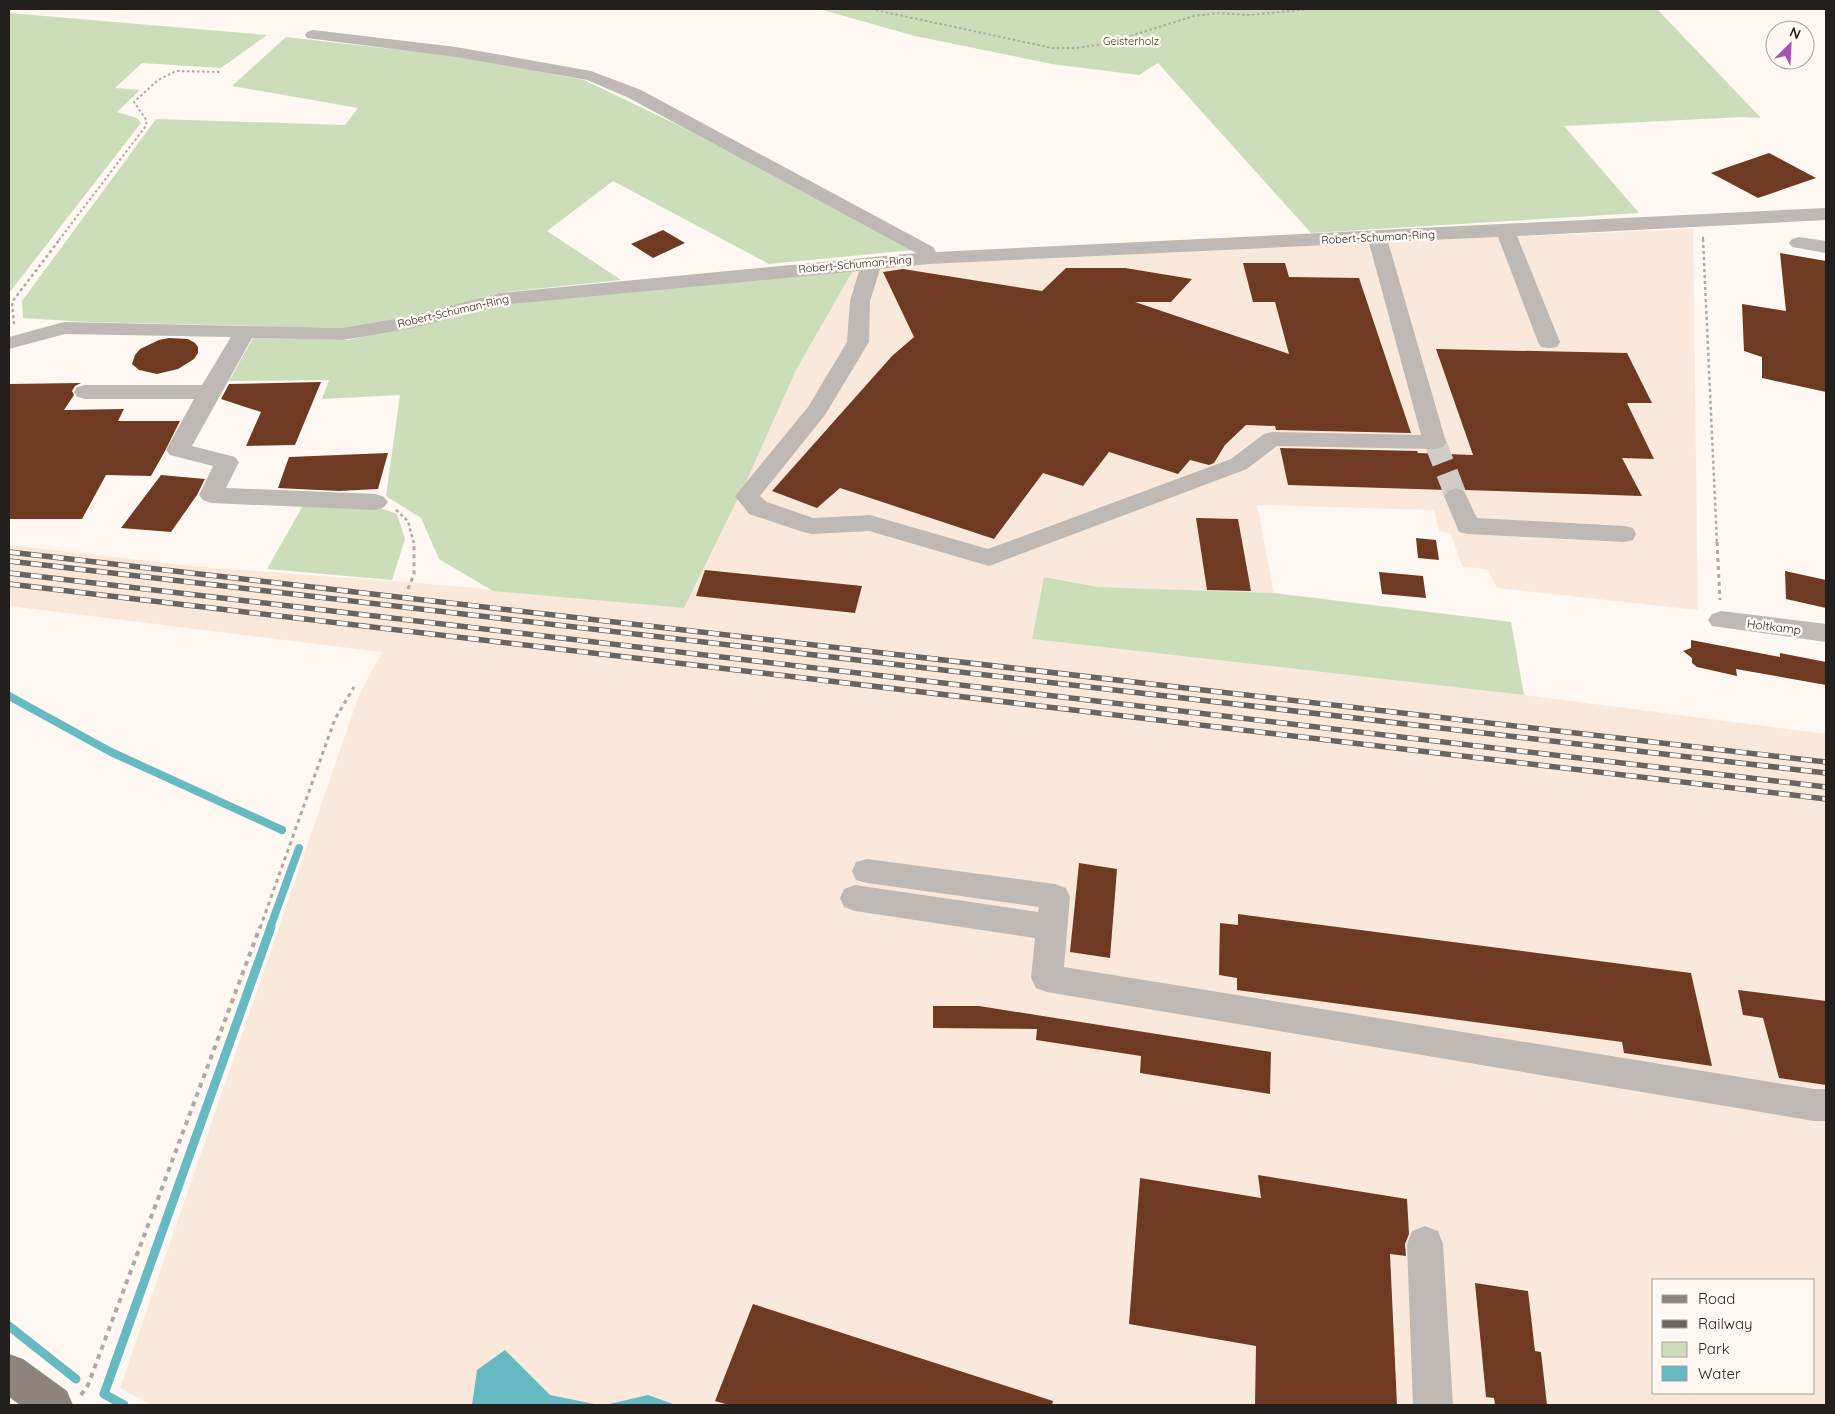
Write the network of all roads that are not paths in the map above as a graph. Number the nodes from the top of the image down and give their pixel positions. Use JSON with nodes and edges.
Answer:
{"nodes":[{"id":1,"x":313,"y":35,"type":"dead end"},
{"id":2,"x":1826,"y":214,"type":"edge"},
{"id":3,"x":1506,"y":231,"type":"junction"},
{"id":4,"x":1377,"y":238,"type":"junction"},
{"id":5,"x":1799,"y":243,"type":"dead end"},
{"id":6,"x":1826,"y":247,"type":"edge"},
{"id":7,"x":929,"y":258,"type":"junction"},
{"id":8,"x":872,"y":262,"type":"junction"},
{"id":9,"x":245,"y":331,"type":"junction"},
{"id":10,"x":12,"y":342,"type":"edge"},
{"id":11,"x":1549,"y":342,"type":"dead end"},
{"id":12,"x":85,"y":392,"type":"dead end"},
{"id":13,"x":209,"y":392,"type":"junction"},
{"id":14,"x":1456,"y":496,"type":"tunnel mouth"},
{"id":15,"x":376,"y":502,"type":"road end"},
{"id":16,"x":1624,"y":534,"type":"dead end"},
{"id":17,"x":1721,"y":620,"type":"road end"},
{"id":18,"x":1826,"y":633,"type":"edge"},
{"id":19,"x":861,"y":884,"type":"dead end"},
{"id":20,"x":1826,"y":1105,"type":"edge"},
{"id":21,"x":1425,"y":1244,"type":"dead end"},
{"id":22,"x":9,"y":1372,"type":"edge"},
{"id":23,"x":66,"y":1402,"type":"edge"},
{"id":24,"x":1433,"y":1405,"type":"edge"}],
"edges":[{"from":1,"to":7,"type":"street","name":"Robert-Schuman-Ring"},
{"from":2,"to":3,"type":"street","name":"Robert-Schuman-Ring"},
{"from":3,"to":4,"type":"street","name":"Robert-Schuman-Ring"},
{"from":3,"to":11,"type":"street"},
{"from":4,"to":7,"type":"street","name":"Robert-Schuman-Ring"},
{"from":4,"to":8,"type":"street"},
{"from":5,"to":6,"type":"street"},
{"from":7,"to":8,"type":"street","name":"Robert-Schuman-Ring"},
{"from":8,"to":9,"type":"street","name":"Robert-Schuman-Ring"},
{"from":9,"to":10,"type":"street","name":"Robert-Schuman-Ring"},
{"from":9,"to":13,"type":"street"},
{"from":12,"to":13,"type":"street"},
{"from":13,"to":15,"type":"street"},
{"from":14,"to":16,"type":"street"},
{"from":17,"to":18,"type":"street","name":"Holtkamp"},
{"from":19,"to":20,"type":"street"},
{"from":21,"to":24,"type":"street"},
{"from":22,"to":23,"type":"main road"}]}
